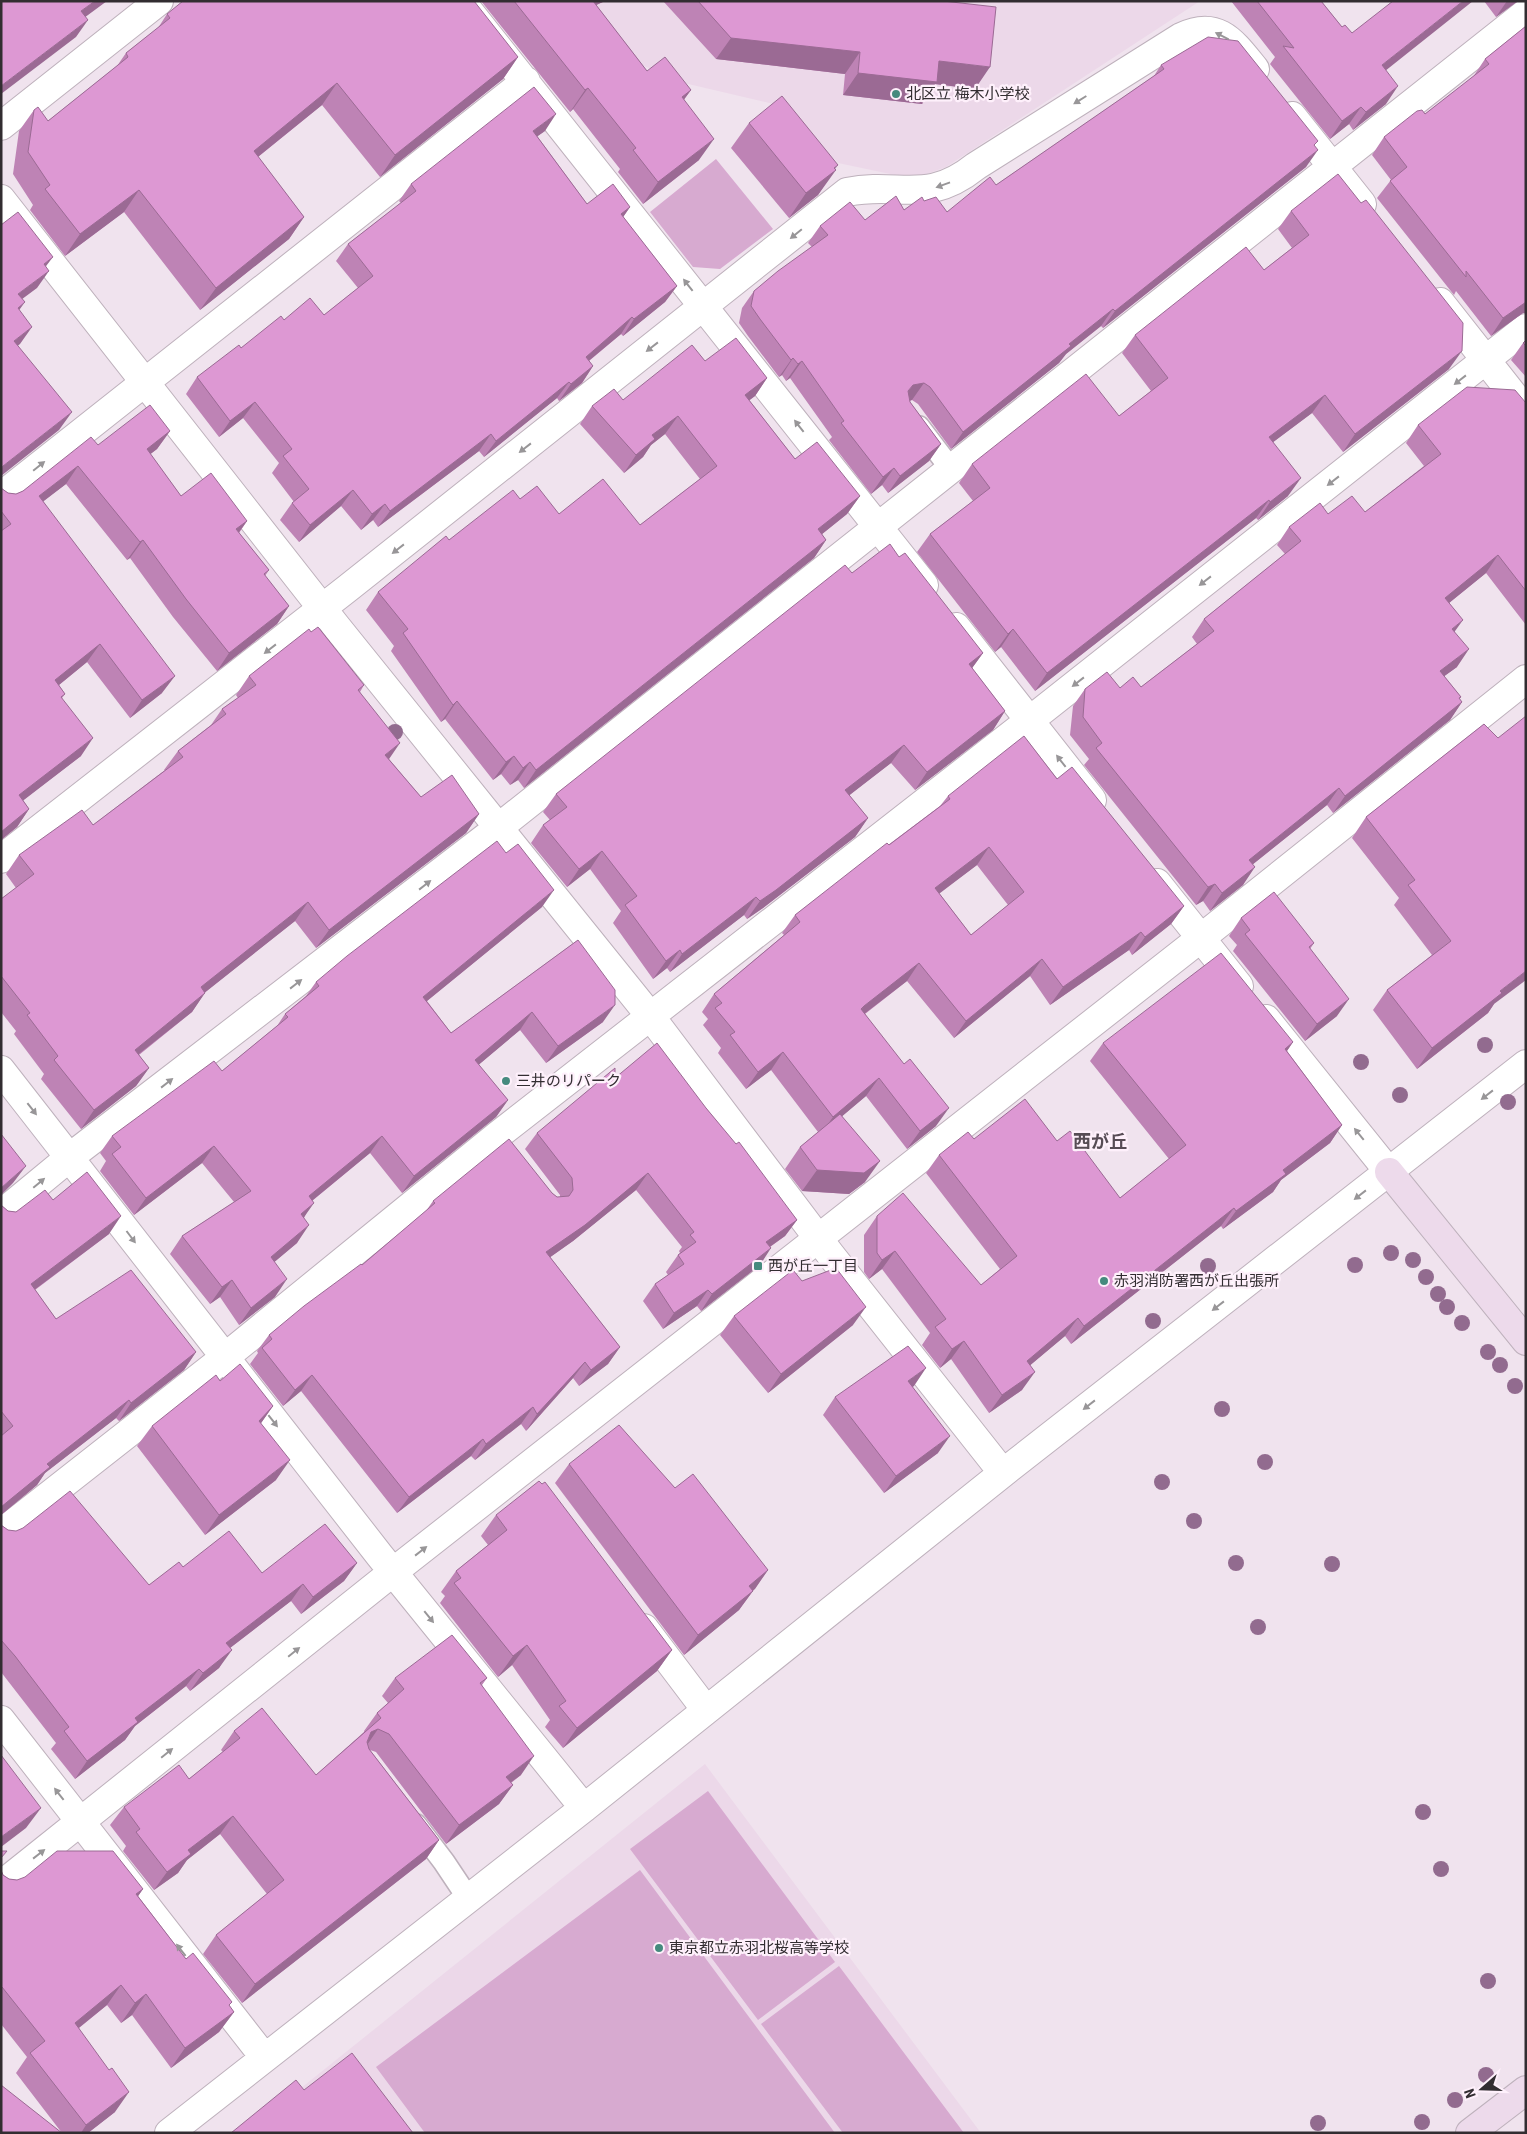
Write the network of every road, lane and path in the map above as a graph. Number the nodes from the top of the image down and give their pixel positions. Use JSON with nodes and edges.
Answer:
{"nodes":[{"id":1,"x":159,"y":1,"type":"edge"},
{"id":2,"x":461,"y":1,"type":"edge"},
{"id":3,"x":1526,"y":13,"type":"edge"},
{"id":4,"x":526,"y":81,"type":"junction"},
{"id":5,"x":1,"y":126,"type":"edge"},
{"id":6,"x":1331,"y":166,"type":"junction"},
{"id":7,"x":1,"y":199,"type":"edge"},
{"id":8,"x":1375,"y":220,"type":"edge"},
{"id":9,"x":1424,"y":282,"type":"edge"},
{"id":10,"x":704,"y":305,"type":"junction"},
{"id":11,"x":1526,"y":328,"type":"edge"},
{"id":12,"x":1486,"y":359,"type":"junction"},
{"id":13,"x":146,"y":381,"type":"junction"},
{"id":14,"x":1526,"y":411,"type":"edge"},
{"id":15,"x":908,"y":412,"type":"edge"},
{"id":16,"x":951,"y":469,"type":"junction"},
{"id":17,"x":1,"y":496,"type":"edge"},
{"id":18,"x":879,"y":527,"type":"junction"},
{"id":19,"x":322,"y":608,"type":"junction"},
{"id":20,"x":1526,"y":679,"type":"edge"},
{"id":21,"x":1029,"y":721,"type":"junction"},
{"id":22,"x":1109,"y":822,"type":"edge"},
{"id":23,"x":498,"y":828,"type":"junction"},
{"id":24,"x":1,"y":859,"type":"edge"},
{"id":25,"x":1139,"y":860,"type":"edge"},
{"id":26,"x":1201,"y":938,"type":"junction"},
{"id":27,"x":651,"y":1017,"type":"junction"},
{"id":28,"x":1526,"y":1064,"type":"edge"},
{"id":29,"x":1,"y":1070,"type":"edge"},
{"id":30,"x":70,"y":1157,"type":"junction"},
{"id":31,"x":1389,"y":1172,"type":"junction"},
{"id":32,"x":1,"y":1214,"type":"edge"},
{"id":33,"x":819,"y":1239,"type":"junction"},
{"id":34,"x":1526,"y":1341,"type":"edge"},
{"id":35,"x":224,"y":1358,"type":"junction"},
{"id":36,"x":525,"y":1469,"type":"junction"},
{"id":37,"x":1003,"y":1473,"type":"junction"},
{"id":38,"x":540,"y":1491,"type":"edge"},
{"id":39,"x":1,"y":1533,"type":"edge"},
{"id":40,"x":393,"y":1572,"type":"junction"},
{"id":41,"x":628,"y":1606,"type":"edge"},
{"id":42,"x":706,"y":1710,"type":"junction"},
{"id":43,"x":1,"y":1720,"type":"edge"},
{"id":44,"x":402,"y":1807,"type":"edge"},
{"id":45,"x":584,"y":1808,"type":"junction"},
{"id":46,"x":81,"y":1822,"type":"junction"},
{"id":47,"x":1,"y":1885,"type":"edge"},
{"id":48,"x":468,"y":1898,"type":"junction"},
{"id":49,"x":264,"y":2057,"type":"junction"},
{"id":50,"x":1526,"y":2090,"type":"edge"},
{"id":51,"x":169,"y":2133,"type":"edge"},
{"id":52,"x":1470,"y":2133,"type":"edge"}],
"edges":[{"from":1,"to":5,"type":"street"},
{"from":2,"to":4,"type":"street"},
{"from":3,"to":6,"type":"street"},
{"from":10,"to":4,"type":"street","one_way":true},
{"from":4,"to":13,"type":"street"},
{"from":6,"to":8,"type":"street"},
{"from":6,"to":10,"type":"street","one_way":true},
{"from":6,"to":16,"type":"street"},
{"from":7,"to":13,"type":"street"},
{"from":9,"to":12,"type":"street"},
{"from":18,"to":10,"type":"street","one_way":true},
{"from":10,"to":19,"type":"street","one_way":true},
{"from":11,"to":12,"type":"street"},
{"from":12,"to":14,"type":"street"},
{"from":12,"to":21,"type":"street","one_way":true},
{"from":17,"to":13,"type":"street","one_way":true},
{"from":13,"to":19,"type":"street"},
{"from":15,"to":16,"type":"lane"},
{"from":16,"to":18,"type":"street"},
{"from":18,"to":21,"type":"street"},
{"from":18,"to":23,"type":"street"},
{"from":19,"to":23,"type":"street"},
{"from":19,"to":24,"type":"street","one_way":true},
{"from":20,"to":26,"type":"street"},
{"from":22,"to":21,"type":"street","one_way":true},
{"from":21,"to":27,"type":"street"},
{"from":23,"to":27,"type":"street"},
{"from":30,"to":23,"type":"street","one_way":true},
{"from":25,"to":26,"type":"street"},
{"from":31,"to":26,"type":"street","one_way":true},
{"from":26,"to":33,"type":"street"},
{"from":27,"to":33,"type":"street"},
{"from":27,"to":35,"type":"street"},
{"from":28,"to":31,"type":"street","one_way":true},
{"from":29,"to":30,"type":"street","one_way":true},
{"from":32,"to":30,"type":"street","one_way":true},
{"from":30,"to":35,"type":"street","one_way":true},
{"from":31,"to":34,"type":"street"},
{"from":31,"to":37,"type":"street","one_way":true},
{"from":33,"to":36,"type":"street"},
{"from":33,"to":37,"type":"street"},
{"from":35,"to":39,"type":"street"},
{"from":35,"to":40,"type":"street","one_way":true},
{"from":36,"to":38,"type":"street"},
{"from":40,"to":36,"type":"street","one_way":true},
{"from":37,"to":42,"type":"street"},
{"from":40,"to":45,"type":"street","one_way":true},
{"from":46,"to":40,"type":"street","one_way":true},
{"from":41,"to":42,"type":"street"},
{"from":42,"to":45,"type":"street"},
{"from":46,"to":43,"type":"street","one_way":true},
{"from":44,"to":48,"type":"lane"},
{"from":45,"to":48,"type":"street"},
{"from":47,"to":46,"type":"street","one_way":true},
{"from":49,"to":46,"type":"street","one_way":true},
{"from":48,"to":49,"type":"street"},
{"from":49,"to":51,"type":"street"},
{"from":50,"to":52,"type":"street"}]}
